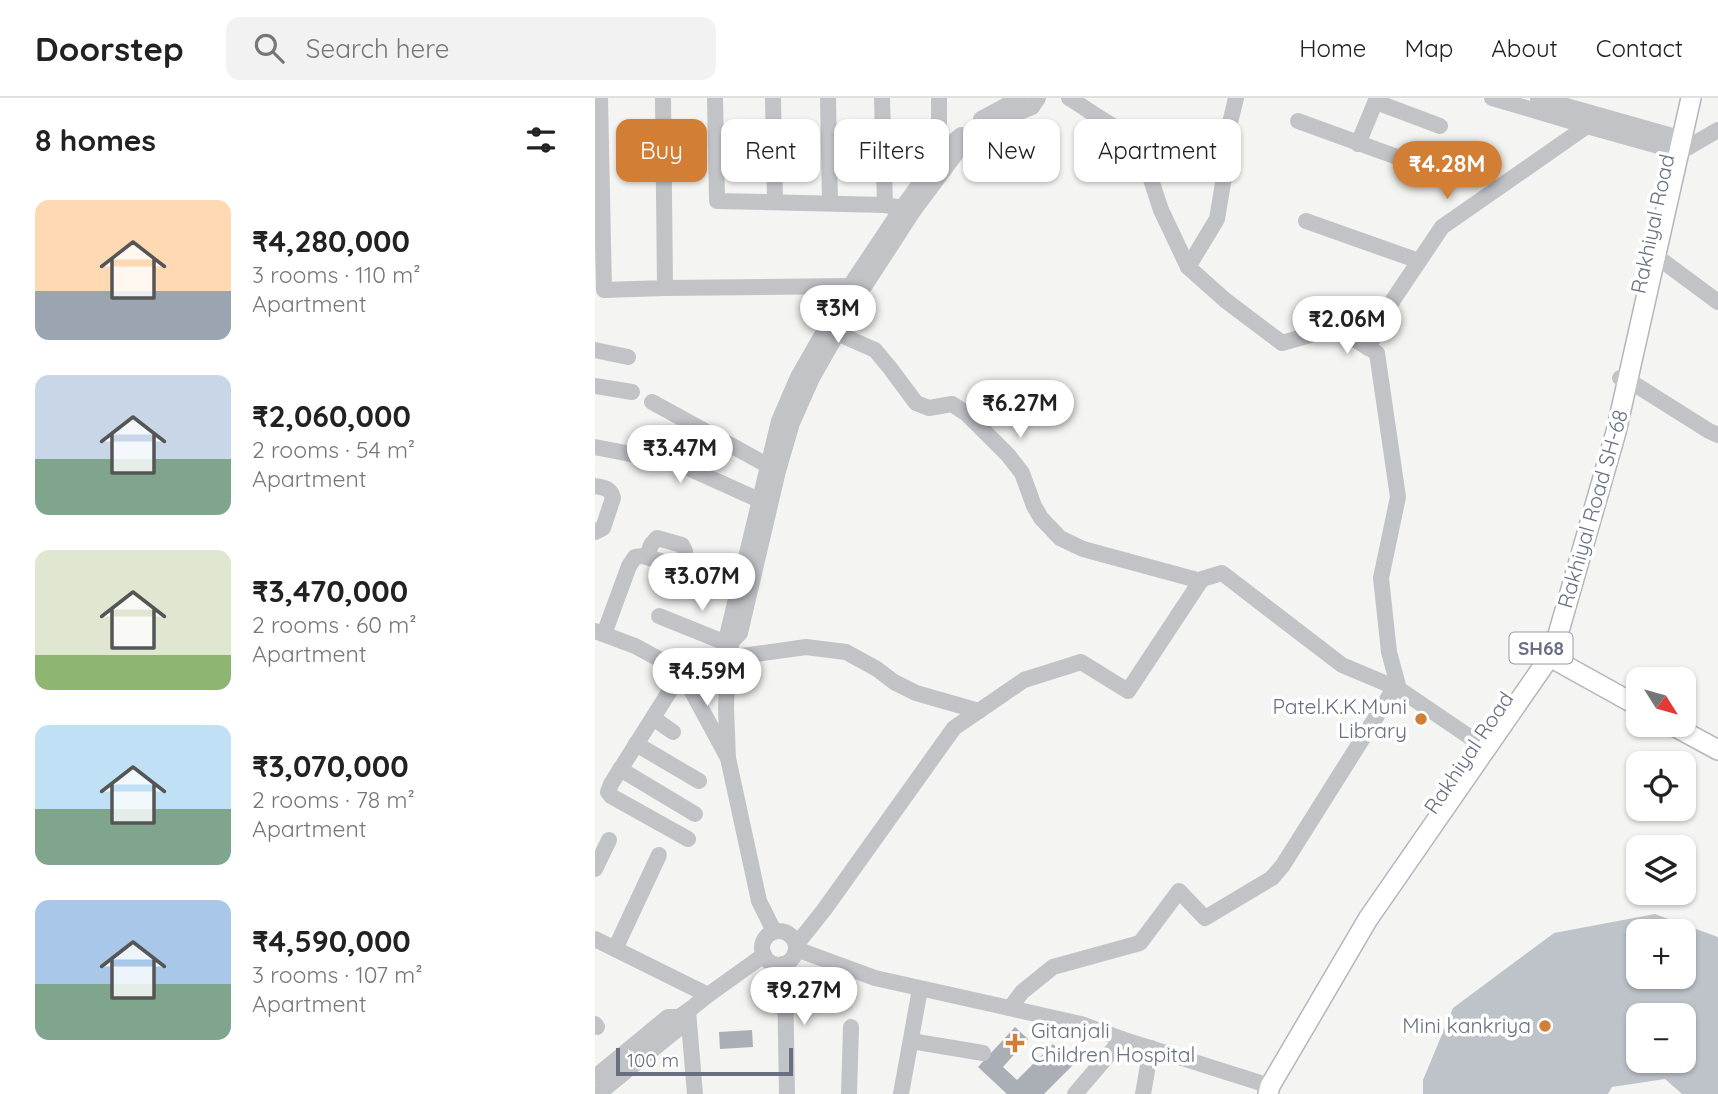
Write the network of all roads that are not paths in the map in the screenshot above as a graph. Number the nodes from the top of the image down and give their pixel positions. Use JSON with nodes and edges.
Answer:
{"nodes":[{"id":1,"x":600,"y":98,"type":"edge"},
{"id":2,"x":663,"y":98,"type":"edge"},
{"id":3,"x":715,"y":98,"type":"edge"},
{"id":4,"x":773,"y":98,"type":"edge"},
{"id":5,"x":828,"y":98,"type":"edge"},
{"id":6,"x":882,"y":98,"type":"edge"},
{"id":7,"x":939,"y":98,"type":"edge"},
{"id":8,"x":1020,"y":98,"type":"edge"},
{"id":9,"x":1038,"y":98,"type":"edge"},
{"id":10,"x":1069,"y":98,"type":"edge"},
{"id":11,"x":1236,"y":98,"type":"edge"},
{"id":12,"x":1492,"y":98,"type":"edge"},
{"id":13,"x":1538,"y":98,"type":"edge"},
{"id":14,"x":1680,"y":98,"type":"edge"},
{"id":15,"x":1691,"y":98,"type":"edge"},
{"id":16,"x":1377,"y":100,"type":"edge"},
{"id":17,"x":883,"y":119,"type":"edge"},
{"id":18,"x":939,"y":119,"type":"edge"},
{"id":19,"x":1104,"y":119,"type":"edge"},
{"id":20,"x":1230,"y":119,"type":"edge"},
{"id":21,"x":1298,"y":121,"type":"dead end"},
{"id":22,"x":1593,"y":121,"type":"junction"},
{"id":23,"x":1440,"y":126,"type":"dead end"},
{"id":24,"x":1718,"y":130,"type":"edge"},
{"id":25,"x":1358,"y":144,"type":"junction"},
{"id":26,"x":1679,"y":144,"type":"junction"},
{"id":27,"x":949,"y":145,"type":"edge"},
{"id":28,"x":1430,"y":169,"type":"dead end"},
{"id":29,"x":890,"y":182,"type":"edge"},
{"id":30,"x":916,"y":182,"type":"edge"},
{"id":31,"x":1152,"y":182,"type":"edge"},
{"id":32,"x":1223,"y":182,"type":"edge"},
{"id":33,"x":775,"y":202,"type":"junction"},
{"id":34,"x":829,"y":203,"type":"junction"},
{"id":35,"x":894,"y":207,"type":"junction"},
{"id":36,"x":1306,"y":221,"type":"dead end"},
{"id":37,"x":1656,"y":256,"type":"junction"},
{"id":38,"x":1419,"y":261,"type":"junction"},
{"id":39,"x":1188,"y":267,"type":"junction"},
{"id":40,"x":850,"y":286,"type":"junction"},
{"id":41,"x":665,"y":288,"type":"junction"},
{"id":42,"x":1718,"y":302,"type":"edge"},
{"id":43,"x":832,"y":330,"type":"junction"},
{"id":44,"x":1368,"y":348,"type":"junction"},
{"id":45,"x":595,"y":350,"type":"edge"},
{"id":46,"x":628,"y":357,"type":"dead end"},
{"id":47,"x":1624,"y":379,"type":"junction"},
{"id":48,"x":595,"y":386,"type":"edge"},
{"id":49,"x":632,"y":392,"type":"dead end"},
{"id":50,"x":652,"y":402,"type":"dead end"},
{"id":51,"x":1718,"y":435,"type":"edge"},
{"id":52,"x":595,"y":447,"type":"edge"},
{"id":53,"x":767,"y":465,"type":"junction"},
{"id":54,"x":595,"y":486,"type":"edge"},
{"id":55,"x":765,"y":503,"type":"junction"},
{"id":56,"x":595,"y":532,"type":"edge"},
{"id":57,"x":1201,"y":581,"type":"junction"},
{"id":58,"x":740,"y":584,"type":"junction"},
{"id":59,"x":659,"y":616,"type":"dead end"},
{"id":60,"x":600,"y":632,"type":"edge"},
{"id":61,"x":731,"y":648,"type":"junction"},
{"id":62,"x":1548,"y":649,"type":"junction"},
{"id":63,"x":684,"y":683,"type":"junction"},
{"id":64,"x":1397,"y":688,"type":"junction"},
{"id":65,"x":1626,"y":688,"type":"edge"},
{"id":66,"x":1626,"y":699,"type":"edge"},
{"id":67,"x":979,"y":711,"type":"junction"},
{"id":68,"x":653,"y":718,"type":"junction"},
{"id":69,"x":1696,"y":728,"type":"edge"},
{"id":70,"x":673,"y":732,"type":"dead end"},
{"id":71,"x":1694,"y":737,"type":"edge"},
{"id":72,"x":1718,"y":740,"type":"edge"},
{"id":73,"x":636,"y":744,"type":"junction"},
{"id":74,"x":1481,"y":745,"type":"junction"},
{"id":75,"x":1718,"y":750,"type":"edge"},
{"id":76,"x":728,"y":758,"type":"junction"},
{"id":77,"x":620,"y":769,"type":"junction"},
{"id":78,"x":699,"y":781,"type":"dead end"},
{"id":79,"x":695,"y":814,"type":"dead end"},
{"id":80,"x":688,"y":839,"type":"dead end"},
{"id":81,"x":609,"y":840,"type":"dead end"},
{"id":82,"x":659,"y":855,"type":"dead end"},
{"id":83,"x":595,"y":869,"type":"edge"},
{"id":84,"x":774,"y":931,"type":"junction"},
{"id":85,"x":595,"y":939,"type":"edge"},
{"id":86,"x":796,"y":947,"type":"junction"},
{"id":87,"x":615,"y":949,"type":"junction"},
{"id":88,"x":764,"y":955,"type":"junction"},
{"id":89,"x":783,"y":964,"type":"junction"},
{"id":90,"x":921,"y":989,"type":"junction"},
{"id":91,"x":708,"y":995,"type":"junction"},
{"id":92,"x":1010,"y":1008,"type":"junction"},
{"id":93,"x":684,"y":1014,"type":"junction"},
{"id":94,"x":851,"y":1027,"type":"dead end"},
{"id":95,"x":1122,"y":1039,"type":"junction"},
{"id":96,"x":911,"y":1041,"type":"junction"},
{"id":97,"x":1151,"y":1048,"type":"junction"},
{"id":98,"x":983,"y":1053,"type":"dead end"},
{"id":99,"x":599,"y":1088,"type":"edge"},
{"id":100,"x":1265,"y":1089,"type":"edge"},
{"id":101,"x":695,"y":1094,"type":"edge"},
{"id":102,"x":787,"y":1094,"type":"edge"},
{"id":103,"x":849,"y":1094,"type":"edge"},
{"id":104,"x":901,"y":1094,"type":"edge"},
{"id":105,"x":1075,"y":1094,"type":"edge"},
{"id":106,"x":1143,"y":1094,"type":"edge"}],
"edges":[{"from":1,"to":41,"type":"street"},
{"from":2,"to":41,"type":"street"},
{"from":3,"to":33,"type":"street"},
{"from":4,"to":33,"type":"street"},
{"from":5,"to":34,"type":"street"},
{"from":6,"to":17,"type":"street"},
{"from":7,"to":18,"type":"street"},
{"from":8,"to":27,"type":"street"},
{"from":9,"to":43,"type":"street"},
{"from":10,"to":19,"type":"street"},
{"from":11,"to":20,"type":"street"},
{"from":12,"to":22,"type":"street"},
{"from":13,"to":22,"type":"street"},
{"from":14,"to":26,"type":"main road","name":"Rakhiyal Road","number":"SH68"},
{"from":15,"to":26,"type":"main road","name":"Rakhiyal Road SH-68","number":"SH68"},
{"from":16,"to":23,"type":"street"},
{"from":16,"to":25,"type":"street"},
{"from":21,"to":25,"type":"street"},
{"from":22,"to":26,"type":"street"},
{"from":22,"to":38,"type":"street"},
{"from":24,"to":26,"type":"street"},
{"from":25,"to":28,"type":"street"},
{"from":26,"to":37,"type":"main road","name":"Rakhiyal Road SH-68","number":"SH68"},
{"from":26,"to":47,"type":"main road","name":"Rakhiyal Road","number":"SH68"},
{"from":29,"to":35,"type":"street"},
{"from":30,"to":35,"type":"street"},
{"from":31,"to":39,"type":"street"},
{"from":32,"to":39,"type":"street"},
{"from":33,"to":34,"type":"street"},
{"from":34,"to":35,"type":"street"},
{"from":35,"to":40,"type":"street"},
{"from":36,"to":38,"type":"street"},
{"from":37,"to":42,"type":"street"},
{"from":37,"to":47,"type":"main road","name":"Rakhiyal Road SH-68","number":"SH68"},
{"from":38,"to":44,"type":"street"},
{"from":39,"to":44,"type":"street"},
{"from":40,"to":41,"type":"street"},
{"from":40,"to":43,"type":"street"},
{"from":43,"to":53,"type":"street"},
{"from":43,"to":55,"type":"street"},
{"from":43,"to":57,"type":"street"},
{"from":44,"to":64,"type":"street"},
{"from":45,"to":46,"type":"street"},
{"from":47,"to":51,"type":"street"},
{"from":47,"to":62,"type":"main road","name":"Rakhiyal Road SH-68","number":"SH68"},
{"from":48,"to":49,"type":"street"},
{"from":50,"to":53,"type":"street"},
{"from":52,"to":55,"type":"street"},
{"from":53,"to":55,"type":"street"},
{"from":54,"to":56,"type":"street"},
{"from":55,"to":58,"type":"street"},
{"from":55,"to":61,"type":"street"},
{"from":57,"to":64,"type":"street"},
{"from":57,"to":67,"type":"street"},
{"from":58,"to":60,"type":"street"},
{"from":58,"to":61,"type":"street"},
{"from":59,"to":61,"type":"street"},
{"from":60,"to":63,"type":"street"},
{"from":61,"to":63,"type":"street"},
{"from":61,"to":67,"type":"street"},
{"from":61,"to":76,"type":"street"},
{"from":62,"to":65,"type":"main road"},
{"from":62,"to":66,"type":"main road"},
{"from":62,"to":74,"type":"main road","name":"Rakhiyal Road SH-68","number":"SH68"},
{"from":63,"to":68,"type":"street"},
{"from":63,"to":76,"type":"street"},
{"from":64,"to":74,"type":"street"},
{"from":64,"to":92,"type":"street"},
{"from":67,"to":86,"type":"street"},
{"from":68,"to":70,"type":"street"},
{"from":68,"to":73,"type":"street"},
{"from":69,"to":72,"type":"main road"},
{"from":71,"to":75,"type":"main road"},
{"from":73,"to":77,"type":"street"},
{"from":73,"to":78,"type":"street"},
{"from":74,"to":100,"type":"main road","name":"Rakhiyal Road","number":"SH68"},
{"from":76,"to":84,"type":"street"},
{"from":77,"to":79,"type":"street"},
{"from":77,"to":80,"type":"street"},
{"from":81,"to":83,"type":"street"},
{"from":82,"to":87,"type":"street"},
{"from":84,"to":86,"type":"street"},
{"from":84,"to":88,"type":"street"},
{"from":85,"to":87,"type":"street"},
{"from":86,"to":89,"type":"street"},
{"from":86,"to":90,"type":"street"},
{"from":87,"to":91,"type":"street"},
{"from":88,"to":89,"type":"street"},
{"from":88,"to":91,"type":"street"},
{"from":89,"to":102,"type":"street"},
{"from":90,"to":92,"type":"street"},
{"from":90,"to":96,"type":"street"},
{"from":91,"to":93,"type":"street"},
{"from":92,"to":95,"type":"street"},
{"from":93,"to":99,"type":"street"},
{"from":93,"to":101,"type":"street"},
{"from":94,"to":103,"type":"street"},
{"from":95,"to":97,"type":"street"},
{"from":95,"to":105,"type":"street"},
{"from":96,"to":98,"type":"street"},
{"from":96,"to":104,"type":"street"},
{"from":97,"to":100,"type":"street"},
{"from":97,"to":106,"type":"street"}]}
